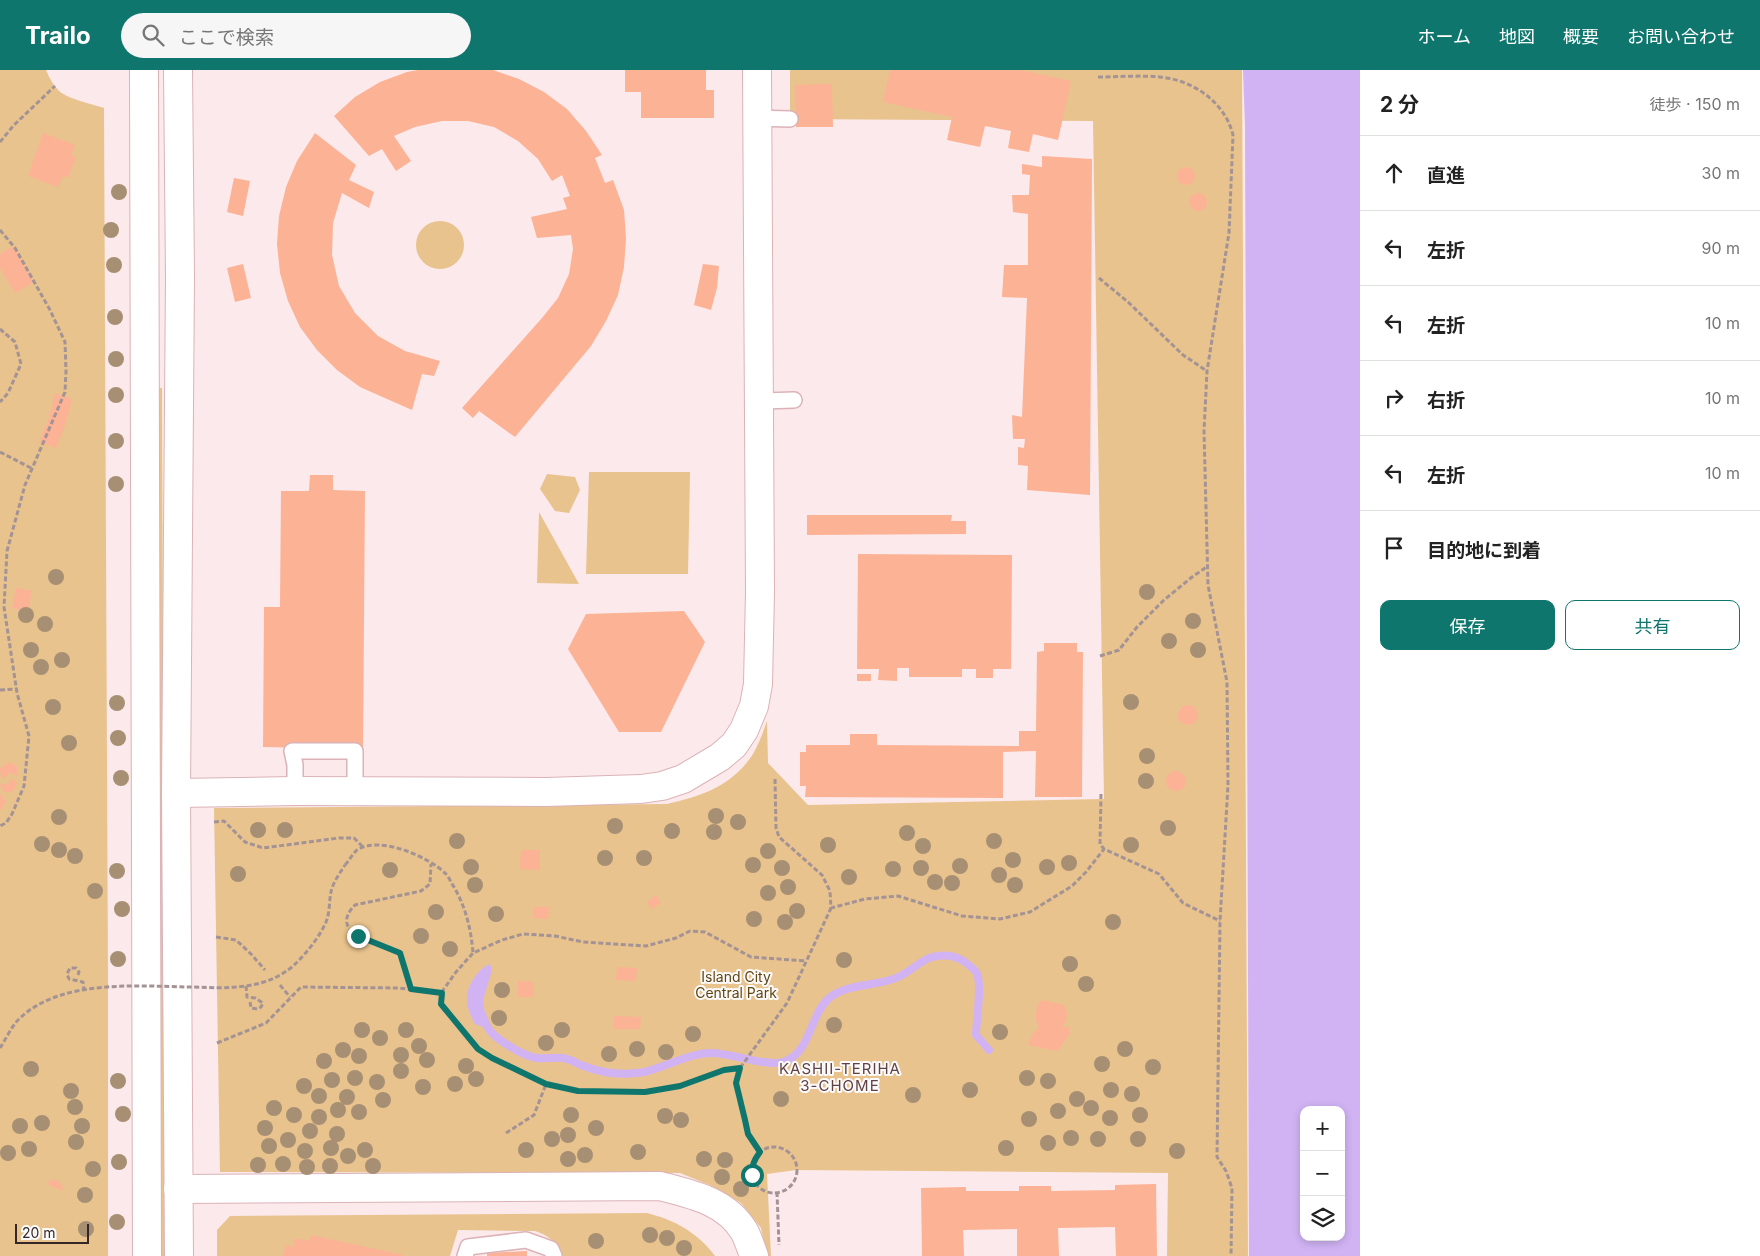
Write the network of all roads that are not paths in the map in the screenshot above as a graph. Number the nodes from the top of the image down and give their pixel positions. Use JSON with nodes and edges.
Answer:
{"nodes":[{"id":1,"x":144,"y":70,"type":"edge"},
{"id":2,"x":178,"y":70,"type":"edge"},
{"id":3,"x":757,"y":70,"type":"edge"},
{"id":4,"x":757,"y":118,"type":"junction"},
{"id":5,"x":790,"y":119,"type":"dead end"},
{"id":6,"x":794,"y":400,"type":"dead end"},
{"id":7,"x":758,"y":401,"type":"junction"},
{"id":8,"x":295,"y":791,"type":"junction"},
{"id":9,"x":355,"y":791,"type":"junction"},
{"id":10,"x":176,"y":793,"type":"junction"},
{"id":11,"x":178,"y":1188,"type":"junction"},
{"id":12,"x":147,"y":1256,"type":"edge"},
{"id":13,"x":179,"y":1256,"type":"edge"},
{"id":14,"x":465,"y":1256,"type":"edge"},
{"id":15,"x":554,"y":1256,"type":"edge"},
{"id":16,"x":754,"y":1256,"type":"edge"}],
"edges":[{"from":1,"to":12,"type":"street"},
{"from":2,"to":10,"type":"street"},
{"from":3,"to":4,"type":"street"},
{"from":4,"to":5,"type":"lane"},
{"from":4,"to":7,"type":"street"},
{"from":6,"to":7,"type":"lane"},
{"from":7,"to":9,"type":"street"},
{"from":8,"to":9,"type":"street"},
{"from":8,"to":9,"type":"lane"},
{"from":8,"to":10,"type":"street"},
{"from":10,"to":11,"type":"street"},
{"from":11,"to":13,"type":"street"},
{"from":11,"to":16,"type":"street"},
{"from":14,"to":15,"type":"lane"}]}
